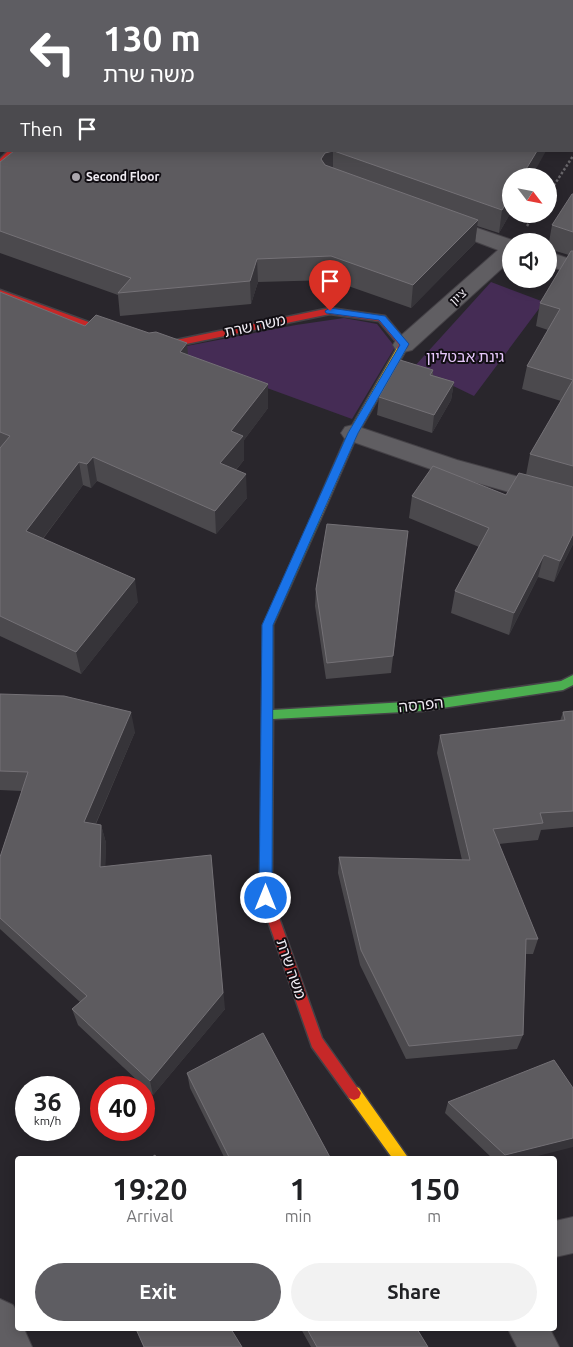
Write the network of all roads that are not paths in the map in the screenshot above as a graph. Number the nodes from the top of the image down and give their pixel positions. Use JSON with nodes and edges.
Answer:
{"nodes":[{"id":1,"x":12,"y":152,"type":"edge"},
{"id":2,"x":0,"y":163,"type":"edge"},
{"id":3,"x":422,"y":214,"type":"edge"},
{"id":4,"x":502,"y":245,"type":"edge"},
{"id":5,"x":502,"y":256,"type":"edge"},
{"id":6,"x":557,"y":262,"type":"edge"},
{"id":7,"x":573,"y":267,"type":"edge"},
{"id":8,"x":0,"y":293,"type":"edge"},
{"id":9,"x":404,"y":344,"type":"junction"},
{"id":10,"x":353,"y":433,"type":"junction"},
{"id":11,"x":573,"y":501,"type":"edge"},
{"id":12,"x":573,"y":680,"type":"edge"},
{"id":13,"x":267,"y":715,"type":"junction"},
{"id":14,"x":400,"y":1156,"type":"edge"},
{"id":15,"x":573,"y":1235,"type":"edge"},
{"id":16,"x":557,"y":1239,"type":"edge"},
{"id":17,"x":0,"y":1318,"type":"edge"},
{"id":18,"x":528,"y":1331,"type":"edge"},
{"id":19,"x":13,"y":1347,"type":"edge"},
{"id":20,"x":540,"y":1347,"type":"edge"}],
"edges":[{"from":1,"to":2,"type":"street"},
{"from":3,"to":4,"type":"street"},
{"from":5,"to":9,"type":"street","name":"ציון"},
{"from":6,"to":7,"type":"street"},
{"from":8,"to":9,"type":"street","name":"משה שרת"},
{"from":9,"to":10,"type":"street","name":"משה שרת"},
{"from":10,"to":11,"type":"street"},
{"from":10,"to":13,"type":"street","name":"משה שרת"},
{"from":12,"to":13,"type":"street","name":"הפרסה"},
{"from":13,"to":14,"type":"street","name":"משה שרת"},
{"from":15,"to":16,"type":"street"},
{"from":17,"to":19,"type":"street"},
{"from":18,"to":20,"type":"street"}]}
